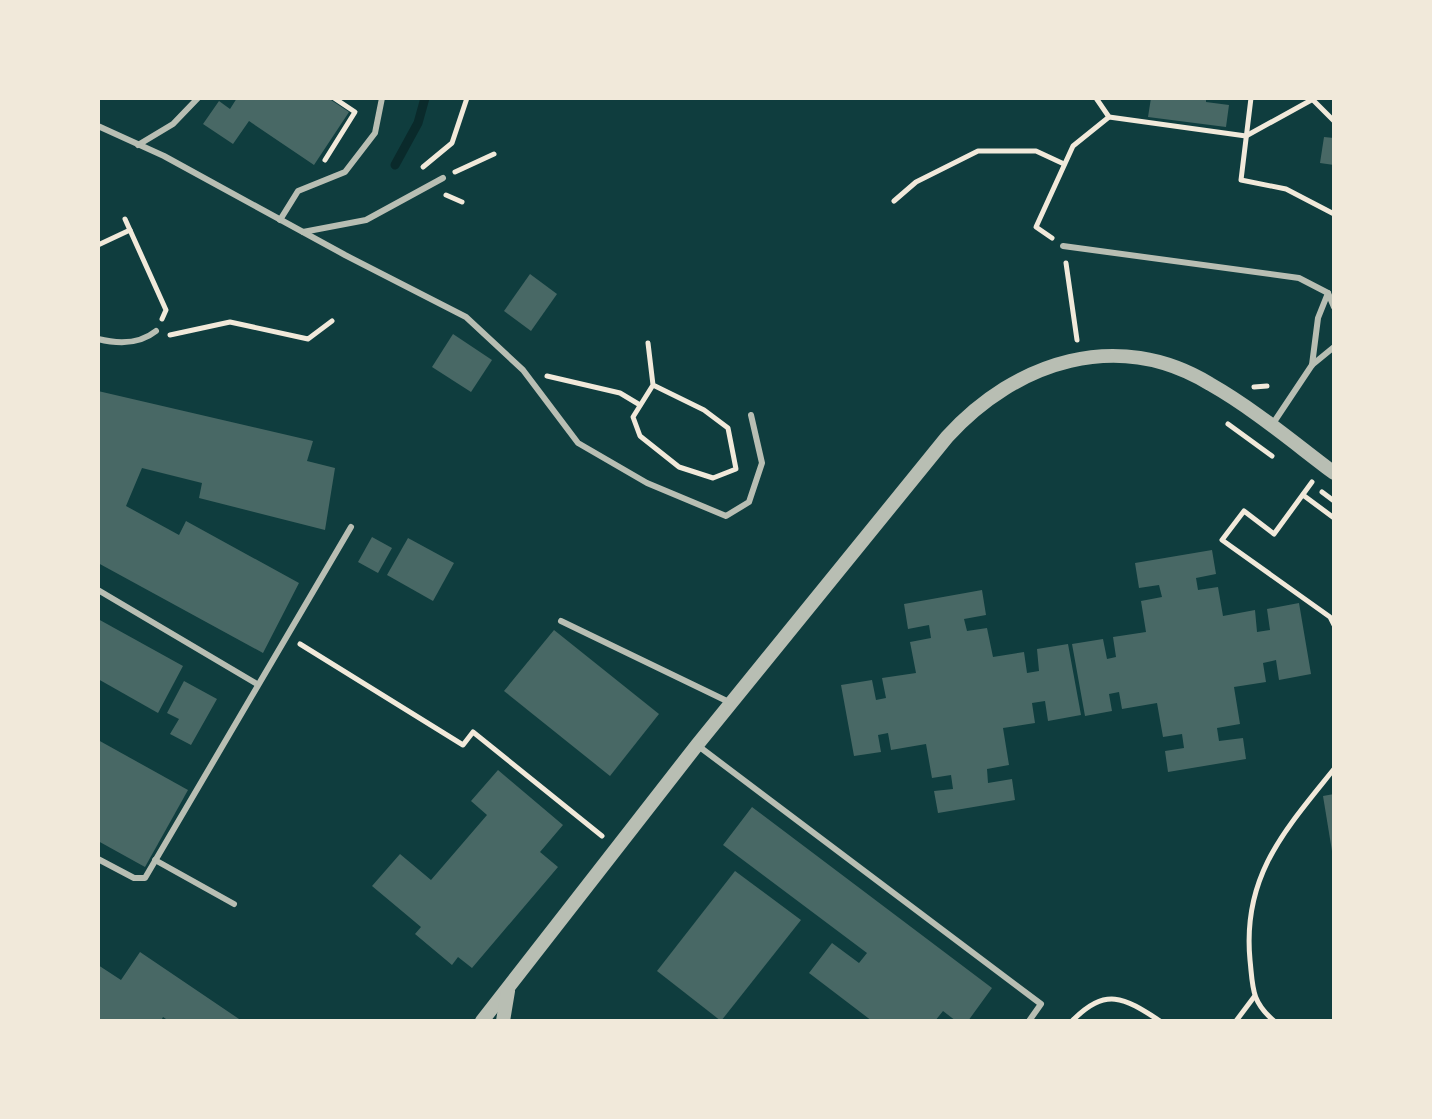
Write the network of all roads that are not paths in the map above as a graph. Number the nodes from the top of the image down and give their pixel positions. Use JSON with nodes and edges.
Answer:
{"nodes":[{"id":1,"x":198,"y":98,"type":"edge"},
{"id":2,"x":382,"y":98,"type":"edge"},
{"id":3,"x":98,"y":126,"type":"edge"},
{"id":4,"x":138,"y":145,"type":"junction"},
{"id":5,"x":443,"y":178,"type":"road end"},
{"id":6,"x":280,"y":220,"type":"junction"},
{"id":7,"x":303,"y":232,"type":"junction"},
{"id":8,"x":1063,"y":246,"type":"road end"},
{"id":9,"x":1328,"y":293,"type":"junction"},
{"id":10,"x":1334,"y":307,"type":"edge"},
{"id":11,"x":156,"y":331,"type":"road end"},
{"id":12,"x":98,"y":339,"type":"edge"},
{"id":13,"x":1334,"y":347,"type":"edge"},
{"id":14,"x":1312,"y":365,"type":"junction"},
{"id":15,"x":751,"y":415,"type":"dead end"},
{"id":16,"x":1271,"y":426,"type":"junction"},
{"id":17,"x":1334,"y":473,"type":"edge"},
{"id":18,"x":351,"y":527,"type":"dead end"},
{"id":19,"x":98,"y":590,"type":"edge"},
{"id":20,"x":561,"y":621,"type":"dead end"},
{"id":21,"x":257,"y":684,"type":"junction"},
{"id":22,"x":731,"y":704,"type":"junction"},
{"id":23,"x":697,"y":745,"type":"junction"},
{"id":24,"x":98,"y":859,"type":"edge"},
{"id":25,"x":155,"y":860,"type":"junction"},
{"id":26,"x":234,"y":904,"type":"dead end"},
{"id":27,"x":509,"y":987,"type":"junction"},
{"id":28,"x":482,"y":1021,"type":"edge"},
{"id":29,"x":503,"y":1021,"type":"edge"},
{"id":30,"x":1029,"y":1021,"type":"edge"}],
"edges":[{"from":1,"to":4,"type":"lane"},
{"from":2,"to":6,"type":"lane"},
{"from":3,"to":4,"type":"lane"},
{"from":4,"to":6,"type":"lane"},
{"from":5,"to":7,"type":"lane"},
{"from":6,"to":7,"type":"lane"},
{"from":7,"to":15,"type":"lane"},
{"from":8,"to":9,"type":"lane"},
{"from":9,"to":10,"type":"lane"},
{"from":9,"to":14,"type":"lane"},
{"from":11,"to":12,"type":"lane"},
{"from":13,"to":14,"type":"lane"},
{"from":14,"to":16,"type":"lane"},
{"from":16,"to":17,"type":"street"},
{"from":16,"to":22,"type":"street"},
{"from":18,"to":21,"type":"lane"},
{"from":19,"to":21,"type":"lane"},
{"from":20,"to":22,"type":"lane"},
{"from":21,"to":25,"type":"lane"},
{"from":22,"to":23,"type":"street"},
{"from":23,"to":27,"type":"street"},
{"from":23,"to":30,"type":"lane"},
{"from":24,"to":25,"type":"lane"},
{"from":25,"to":26,"type":"lane"},
{"from":27,"to":28,"type":"street"},
{"from":27,"to":29,"type":"street"}]}
